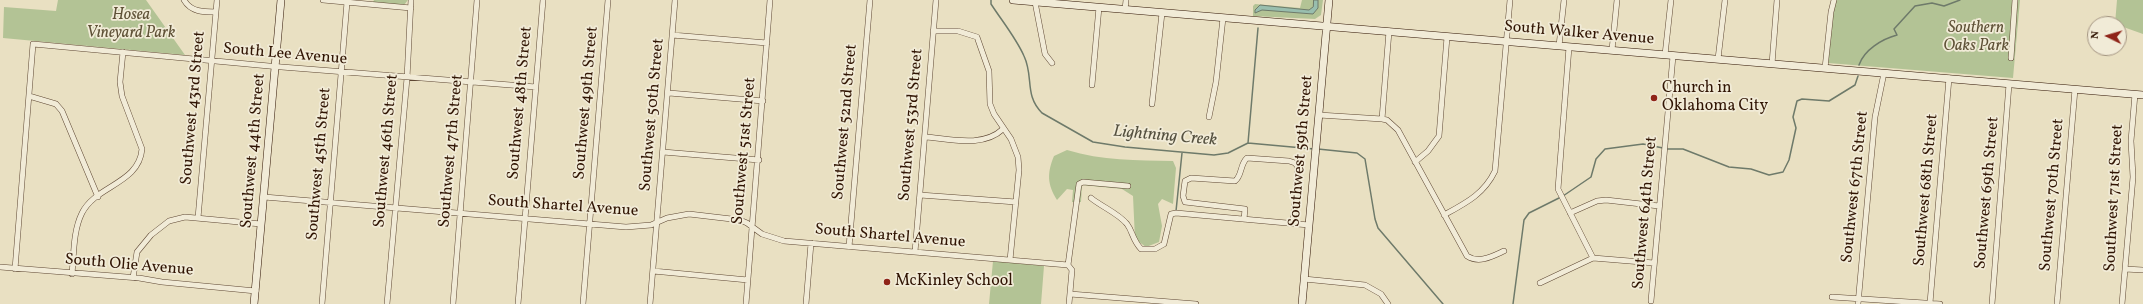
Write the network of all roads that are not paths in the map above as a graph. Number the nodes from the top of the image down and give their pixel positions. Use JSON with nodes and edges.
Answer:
{"nodes":[{"id":1,"x":184,"y":0,"type":"edge"},
{"id":2,"x":217,"y":0,"type":"edge"},
{"id":3,"x":281,"y":0,"type":"edge"},
{"id":4,"x":322,"y":0,"type":"edge"},
{"id":5,"x":411,"y":0,"type":"edge"},
{"id":6,"x":477,"y":0,"type":"edge"},
{"id":7,"x":543,"y":0,"type":"edge"},
{"id":8,"x":608,"y":0,"type":"edge"},
{"id":9,"x":676,"y":0,"type":"edge"},
{"id":10,"x":770,"y":0,"type":"edge"},
{"id":11,"x":870,"y":0,"type":"edge"},
{"id":12,"x":936,"y":0,"type":"edge"},
{"id":13,"x":1013,"y":0,"type":"edge"},
{"id":14,"x":1126,"y":0,"type":"edge"},
{"id":15,"x":1329,"y":0,"type":"edge"},
{"id":16,"x":1510,"y":0,"type":"edge"},
{"id":17,"x":1564,"y":0,"type":"edge"},
{"id":18,"x":1618,"y":0,"type":"edge"},
{"id":19,"x":1671,"y":0,"type":"edge"},
{"id":20,"x":1725,"y":0,"type":"edge"},
{"id":21,"x":1777,"y":0,"type":"edge"},
{"id":22,"x":1834,"y":0,"type":"edge"},
{"id":23,"x":2015,"y":0,"type":"edge"},
{"id":24,"x":347,"y":2,"type":"junction"},
{"id":25,"x":1035,"y":2,"type":"junction"},
{"id":26,"x":1073,"y":3,"type":"edge"},
{"id":27,"x":1099,"y":7,"type":"junction"},
{"id":28,"x":411,"y":8,"type":"junction"},
{"id":29,"x":1125,"y":10,"type":"junction"},
{"id":30,"x":216,"y":12,"type":"junction"},
{"id":31,"x":1162,"y":13,"type":"junction"},
{"id":32,"x":1223,"y":18,"type":"junction"},
{"id":33,"x":1327,"y":25,"type":"junction"},
{"id":34,"x":933,"y":31,"type":"junction"},
{"id":35,"x":1389,"y":31,"type":"junction"},
{"id":36,"x":672,"y":35,"type":"junction"},
{"id":37,"x":1447,"y":37,"type":"junction"},
{"id":38,"x":1507,"y":42,"type":"junction"},
{"id":39,"x":767,"y":43,"type":"junction"},
{"id":40,"x":1559,"y":46,"type":"junction"},
{"id":41,"x":1569,"y":47,"type":"junction"},
{"id":42,"x":1612,"y":50,"type":"junction"},
{"id":43,"x":123,"y":52,"type":"junction"},
{"id":44,"x":1669,"y":56,"type":"junction"},
{"id":45,"x":2011,"y":58,"type":"dead end"},
{"id":46,"x":1718,"y":59,"type":"junction"},
{"id":47,"x":211,"y":61,"type":"junction"},
{"id":48,"x":1052,"y":64,"type":"dead end"},
{"id":49,"x":1772,"y":64,"type":"junction"},
{"id":50,"x":275,"y":67,"type":"junction"},
{"id":51,"x":1825,"y":68,"type":"junction"},
{"id":52,"x":341,"y":72,"type":"junction"},
{"id":53,"x":1884,"y":73,"type":"junction"},
{"id":54,"x":407,"y":78,"type":"junction"},
{"id":55,"x":1949,"y":78,"type":"junction"},
{"id":56,"x":471,"y":83,"type":"junction"},
{"id":57,"x":2009,"y":84,"type":"junction"},
{"id":58,"x":1092,"y":85,"type":"dead end"},
{"id":59,"x":536,"y":87,"type":"junction"},
{"id":60,"x":2075,"y":89,"type":"junction"},
{"id":61,"x":669,"y":93,"type":"junction"},
{"id":62,"x":2135,"y":94,"type":"junction"},
{"id":63,"x":2143,"y":95,"type":"edge"},
{"id":64,"x":29,"y":96,"type":"junction"},
{"id":65,"x":763,"y":101,"type":"junction"},
{"id":66,"x":1152,"y":104,"type":"dead end"},
{"id":67,"x":1319,"y":115,"type":"junction"},
{"id":68,"x":1209,"y":117,"type":"dead end"},
{"id":69,"x":1382,"y":119,"type":"junction"},
{"id":70,"x":1003,"y":129,"type":"junction"},
{"id":71,"x":926,"y":137,"type":"junction"},
{"id":72,"x":663,"y":152,"type":"junction"},
{"id":73,"x":759,"y":160,"type":"junction"},
{"id":74,"x":1415,"y":162,"type":"junction"},
{"id":75,"x":1128,"y":186,"type":"dead end"},
{"id":76,"x":920,"y":195,"type":"junction"},
{"id":77,"x":98,"y":197,"type":"junction"},
{"id":78,"x":264,"y":197,"type":"junction"},
{"id":79,"x":1091,"y":198,"type":"dead end"},
{"id":80,"x":330,"y":202,"type":"junction"},
{"id":81,"x":1016,"y":202,"type":"junction"},
{"id":82,"x":1659,"y":206,"type":"junction"},
{"id":83,"x":396,"y":207,"type":"junction"},
{"id":84,"x":460,"y":213,"type":"junction"},
{"id":85,"x":1570,"y":213,"type":"junction"},
{"id":86,"x":1444,"y":215,"type":"junction"},
{"id":87,"x":198,"y":218,"type":"junction"},
{"id":88,"x":525,"y":218,"type":"junction"},
{"id":89,"x":1244,"y":219,"type":"junction"},
{"id":90,"x":658,"y":222,"type":"junction"},
{"id":91,"x":1293,"y":223,"type":"junction"},
{"id":92,"x":261,"y":224,"type":"junction"},
{"id":93,"x":590,"y":224,"type":"junction"},
{"id":94,"x":1309,"y":225,"type":"junction"},
{"id":95,"x":753,"y":227,"type":"junction"},
{"id":96,"x":811,"y":243,"type":"junction"},
{"id":97,"x":849,"y":247,"type":"junction"},
{"id":98,"x":1504,"y":251,"type":"dead end"},
{"id":99,"x":915,"y":252,"type":"junction"},
{"id":100,"x":1593,"y":258,"type":"junction"},
{"id":101,"x":1010,"y":260,"type":"junction"},
{"id":102,"x":1654,"y":263,"type":"junction"},
{"id":103,"x":1068,"y":265,"type":"junction"},
{"id":104,"x":0,"y":267,"type":"edge"},
{"id":105,"x":15,"y":269,"type":"junction"},
{"id":106,"x":2125,"y":269,"type":"junction"},
{"id":107,"x":2143,"y":270,"type":"edge"},
{"id":108,"x":653,"y":271,"type":"junction"},
{"id":109,"x":72,"y":274,"type":"junction"},
{"id":110,"x":133,"y":278,"type":"junction"},
{"id":111,"x":1304,"y":279,"type":"junction"},
{"id":112,"x":748,"y":280,"type":"junction"},
{"id":113,"x":1540,"y":283,"type":"dead end"},
{"id":114,"x":256,"y":290,"type":"junction"},
{"id":115,"x":1070,"y":294,"type":"junction"},
{"id":116,"x":1832,"y":297,"type":"dead end"},
{"id":117,"x":1651,"y":301,"type":"dead end"},
{"id":118,"x":1858,"y":301,"type":"edge"},
{"id":119,"x":1385,"y":303,"type":"edge"},
{"id":120,"x":1930,"y":303,"type":"edge"},
{"id":121,"x":254,"y":304,"type":"edge"},
{"id":122,"x":322,"y":304,"type":"edge"},
{"id":123,"x":387,"y":304,"type":"edge"},
{"id":124,"x":453,"y":304,"type":"edge"},
{"id":125,"x":518,"y":304,"type":"edge"},
{"id":126,"x":583,"y":304,"type":"edge"},
{"id":127,"x":650,"y":304,"type":"edge"},
{"id":128,"x":746,"y":304,"type":"edge"},
{"id":129,"x":806,"y":304,"type":"edge"},
{"id":130,"x":1069,"y":304,"type":"edge"},
{"id":131,"x":1196,"y":304,"type":"edge"},
{"id":132,"x":1302,"y":304,"type":"edge"},
{"id":133,"x":1940,"y":304,"type":"edge"},
{"id":134,"x":1992,"y":304,"type":"edge"},
{"id":135,"x":2057,"y":304,"type":"edge"},
{"id":136,"x":2122,"y":304,"type":"edge"}],
"edges":[{"from":1,"to":30,"type":"street"},
{"from":2,"to":30,"type":"street","name":"Southwest 43rd Street"},
{"from":3,"to":50,"type":"main road","name":"Southwest 44th Street"},
{"from":4,"to":24,"type":"street"},
{"from":5,"to":28,"type":"street","name":"Southwest 46th Street"},
{"from":6,"to":56,"type":"street","name":"Southwest 47th Street"},
{"from":7,"to":59,"type":"street","name":"Southwest 48th Street"},
{"from":8,"to":93,"type":"street","name":"Southwest 49th Street"},
{"from":9,"to":36,"type":"street","name":"Southwest 50th Street"},
{"from":10,"to":39,"type":"street","name":"Southwest 51st Street"},
{"from":11,"to":97,"type":"street","name":"Southwest 52nd Street"},
{"from":12,"to":34,"type":"street","name":"Southwest 53rd Street"},
{"from":13,"to":25,"type":"main road","name":"South Walker Avenue"},
{"from":14,"to":29,"type":"street"},
{"from":15,"to":33,"type":"main road","name":"Southwest 59th Street"},
{"from":16,"to":38,"type":"street"},
{"from":17,"to":40,"type":"street"},
{"from":18,"to":42,"type":"street"},
{"from":19,"to":44,"type":"street","name":"Southwest 64th Street"},
{"from":20,"to":46,"type":"street"},
{"from":21,"to":49,"type":"street"},
{"from":22,"to":51,"type":"street"},
{"from":23,"to":45,"type":"street"},
{"from":24,"to":28,"type":"street"},
{"from":24,"to":52,"type":"street","name":"Southwest 45th Street"},
{"from":25,"to":26,"type":"main road","name":"South Walker Avenue"},
{"from":25,"to":48,"type":"street"},
{"from":26,"to":27,"type":"main road","name":"South Walker Avenue"},
{"from":27,"to":29,"type":"main road","name":"South Walker Avenue"},
{"from":27,"to":58,"type":"street"},
{"from":28,"to":54,"type":"street","name":"Southwest 46th Street"},
{"from":29,"to":31,"type":"main road","name":"South Walker Avenue"},
{"from":30,"to":47,"type":"street","name":"Southwest 43rd Street"},
{"from":31,"to":32,"type":"main road","name":"South Walker Avenue"},
{"from":31,"to":66,"type":"street"},
{"from":32,"to":33,"type":"main road","name":"South Walker Avenue"},
{"from":32,"to":68,"type":"street"},
{"from":33,"to":35,"type":"main road","name":"South Walker Avenue"},
{"from":33,"to":67,"type":"main road","name":"Southwest 59th Street"},
{"from":34,"to":70,"type":"street"},
{"from":34,"to":71,"type":"street","name":"Southwest 53rd Street"},
{"from":35,"to":37,"type":"main road","name":"South Walker Avenue"},
{"from":35,"to":69,"type":"street"},
{"from":36,"to":39,"type":"street"},
{"from":36,"to":61,"type":"street","name":"Southwest 50th Street"},
{"from":37,"to":38,"type":"main road","name":"South Walker Avenue"},
{"from":37,"to":74,"type":"street"},
{"from":38,"to":40,"type":"main road","name":"South Walker Avenue"},
{"from":38,"to":86,"type":"street"},
{"from":39,"to":65,"type":"street","name":"Southwest 51st Street"},
{"from":40,"to":41,"type":"main road","name":"South Walker Avenue"},
{"from":41,"to":42,"type":"main road","name":"South Walker Avenue"},
{"from":41,"to":85,"type":"street"},
{"from":42,"to":44,"type":"main road","name":"South Walker Avenue"},
{"from":43,"to":47,"type":"street","name":"South Lee Avenue"},
{"from":43,"to":64,"type":"street","name":"South Lee Avenue"},
{"from":43,"to":77,"type":"street"},
{"from":44,"to":46,"type":"main road","name":"South Walker Avenue"},
{"from":44,"to":82,"type":"street","name":"Southwest 64th Street"},
{"from":46,"to":49,"type":"main road","name":"South Walker Avenue"},
{"from":47,"to":50,"type":"street","name":"South Lee Avenue"},
{"from":47,"to":87,"type":"street","name":"Southwest 43rd Street"},
{"from":49,"to":51,"type":"main road","name":"South Walker Avenue"},
{"from":50,"to":52,"type":"street","name":"South Lee Avenue"},
{"from":50,"to":78,"type":"main road","name":"Southwest 44th Street"},
{"from":51,"to":53,"type":"main road","name":"South Walker Avenue"},
{"from":52,"to":54,"type":"street","name":"South Lee Avenue"},
{"from":52,"to":80,"type":"street","name":"Southwest 45th Street"},
{"from":53,"to":55,"type":"main road","name":"South Walker Avenue"},
{"from":53,"to":118,"type":"street","name":"Southwest 67th Street"},
{"from":54,"to":56,"type":"street","name":"South Lee Avenue"},
{"from":54,"to":83,"type":"street","name":"Southwest 46th Street"},
{"from":55,"to":57,"type":"main road","name":"South Walker Avenue"},
{"from":55,"to":120,"type":"street","name":"Southwest 68th Street"},
{"from":56,"to":59,"type":"street","name":"South Lee Avenue"},
{"from":56,"to":84,"type":"street","name":"Southwest 47th Street"},
{"from":57,"to":60,"type":"main road","name":"South Walker Avenue"},
{"from":57,"to":134,"type":"street","name":"Southwest 69th Street"},
{"from":59,"to":88,"type":"street","name":"Southwest 48th Street"},
{"from":60,"to":62,"type":"main road","name":"South Walker Avenue"},
{"from":60,"to":135,"type":"street","name":"Southwest 70th Street"},
{"from":61,"to":65,"type":"street"},
{"from":61,"to":72,"type":"street","name":"Southwest 50th Street"},
{"from":62,"to":63,"type":"main road","name":"South Walker Avenue"},
{"from":62,"to":106,"type":"street","name":"Southwest 71st Street"},
{"from":64,"to":77,"type":"street"},
{"from":64,"to":105,"type":"street"},
{"from":65,"to":73,"type":"street","name":"Southwest 51st Street"},
{"from":67,"to":69,"type":"street"},
{"from":67,"to":94,"type":"main road","name":"Southwest 59th Street"},
{"from":69,"to":74,"type":"street"},
{"from":70,"to":71,"type":"street"},
{"from":70,"to":81,"type":"street"},
{"from":71,"to":76,"type":"street","name":"Southwest 53rd Street"},
{"from":72,"to":73,"type":"street"},
{"from":72,"to":90,"type":"street","name":"Southwest 50th Street"},
{"from":73,"to":95,"type":"street","name":"Southwest 51st Street"},
{"from":74,"to":86,"type":"street"},
{"from":75,"to":103,"type":"street"},
{"from":76,"to":81,"type":"street"},
{"from":76,"to":99,"type":"street","name":"Southwest 53rd Street"},
{"from":77,"to":109,"type":"street"},
{"from":78,"to":80,"type":"street","name":"South Shartel Avenue"},
{"from":78,"to":92,"type":"main road","name":"Southwest 44th Street"},
{"from":79,"to":89,"type":"street"},
{"from":80,"to":83,"type":"street","name":"South Shartel Avenue"},
{"from":80,"to":122,"type":"street","name":"Southwest 45th Street"},
{"from":81,"to":101,"type":"street"},
{"from":82,"to":85,"type":"street"},
{"from":82,"to":102,"type":"street","name":"Southwest 64th Street"},
{"from":83,"to":84,"type":"street","name":"South Shartel Avenue"},
{"from":83,"to":123,"type":"street","name":"Southwest 46th Street"},
{"from":84,"to":88,"type":"street","name":"South Shartel Avenue"},
{"from":84,"to":124,"type":"street","name":"Southwest 47th Street"},
{"from":85,"to":100,"type":"street"},
{"from":86,"to":98,"type":"street"},
{"from":87,"to":92,"type":"street"},
{"from":87,"to":110,"type":"street"},
{"from":88,"to":93,"type":"street","name":"South Shartel Avenue"},
{"from":88,"to":125,"type":"street","name":"Southwest 48th Street"},
{"from":89,"to":91,"type":"street"},
{"from":89,"to":91,"type":"street"},
{"from":90,"to":93,"type":"street","name":"South Shartel Avenue"},
{"from":90,"to":95,"type":"street","name":"South Shartel Avenue"},
{"from":90,"to":108,"type":"street","name":"Southwest 50th Street"},
{"from":91,"to":94,"type":"street"},
{"from":92,"to":114,"type":"main road","name":"Southwest 44th Street"},
{"from":93,"to":126,"type":"street","name":"Southwest 49th Street"},
{"from":94,"to":111,"type":"main road","name":"Southwest 59th Street"},
{"from":95,"to":96,"type":"street","name":"South Shartel Avenue"},
{"from":95,"to":112,"type":"street","name":"Southwest 51st Street"},
{"from":96,"to":97,"type":"street","name":"South Shartel Avenue"},
{"from":96,"to":129,"type":"street"},
{"from":97,"to":99,"type":"street","name":"South Shartel Avenue"},
{"from":99,"to":101,"type":"street","name":"South Shartel Avenue"},
{"from":100,"to":102,"type":"street"},
{"from":100,"to":113,"type":"street"},
{"from":101,"to":103,"type":"street","name":"South Shartel Avenue"},
{"from":102,"to":117,"type":"street","name":"Southwest 64th Street"},
{"from":103,"to":115,"type":"street"},
{"from":104,"to":105,"type":"street","name":"South Olie Avenue"},
{"from":105,"to":109,"type":"street","name":"South Olie Avenue"},
{"from":106,"to":107,"type":"street"},
{"from":106,"to":136,"type":"street","name":"Southwest 71st Street"},
{"from":108,"to":112,"type":"street"},
{"from":108,"to":127,"type":"street","name":"Southwest 50th Street"},
{"from":109,"to":110,"type":"street","name":"South Olie Avenue"},
{"from":110,"to":114,"type":"street","name":"South Olie Avenue"},
{"from":111,"to":119,"type":"street"},
{"from":111,"to":132,"type":"main road","name":"Southwest 59th Street"},
{"from":112,"to":128,"type":"street","name":"Southwest 51st Street"},
{"from":114,"to":121,"type":"main road","name":"Southwest 44th Street"},
{"from":115,"to":130,"type":"street"},
{"from":115,"to":131,"type":"street"},
{"from":116,"to":118,"type":"street"},
{"from":118,"to":120,"type":"street"},
{"from":120,"to":133,"type":"street"}]}
